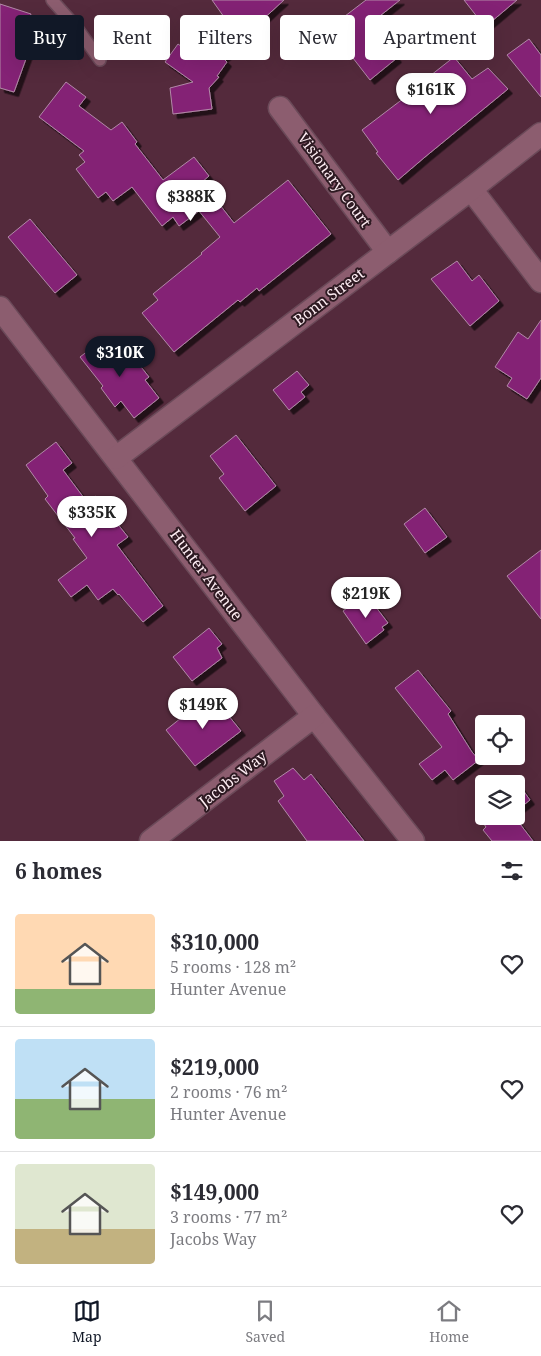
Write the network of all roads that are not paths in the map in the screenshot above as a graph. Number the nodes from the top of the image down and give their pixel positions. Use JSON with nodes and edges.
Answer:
{"nodes":[{"id":1,"x":52,"y":0,"type":"edge"},
{"id":2,"x":94,"y":52,"type":"edge"},
{"id":3,"x":280,"y":108,"type":"dead end"},
{"id":4,"x":541,"y":134,"type":"edge"},
{"id":5,"x":471,"y":189,"type":"junction"},
{"id":6,"x":388,"y":252,"type":"junction"},
{"id":7,"x":541,"y":281,"type":"edge"},
{"id":8,"x":0,"y":308,"type":"edge"},
{"id":9,"x":116,"y":458,"type":"junction"},
{"id":10,"x":314,"y":716,"type":"junction"},
{"id":11,"x":152,"y":841,"type":"edge"},
{"id":12,"x":413,"y":841,"type":"edge"}],
"edges":[{"from":1,"to":2,"type":"lane"},
{"from":3,"to":6,"type":"street","name":"Visionary Court"},
{"from":4,"to":5,"type":"street","name":"Bonn Street"},
{"from":5,"to":6,"type":"street","name":"Bonn Street"},
{"from":5,"to":7,"type":"street"},
{"from":6,"to":9,"type":"street","name":"Bonn Street"},
{"from":8,"to":9,"type":"street","name":"Hunter Avenue"},
{"from":9,"to":10,"type":"street","name":"Hunter Avenue"},
{"from":10,"to":11,"type":"street","name":"Jacobs Way"},
{"from":10,"to":12,"type":"street","name":"Hunter Avenue"}]}
